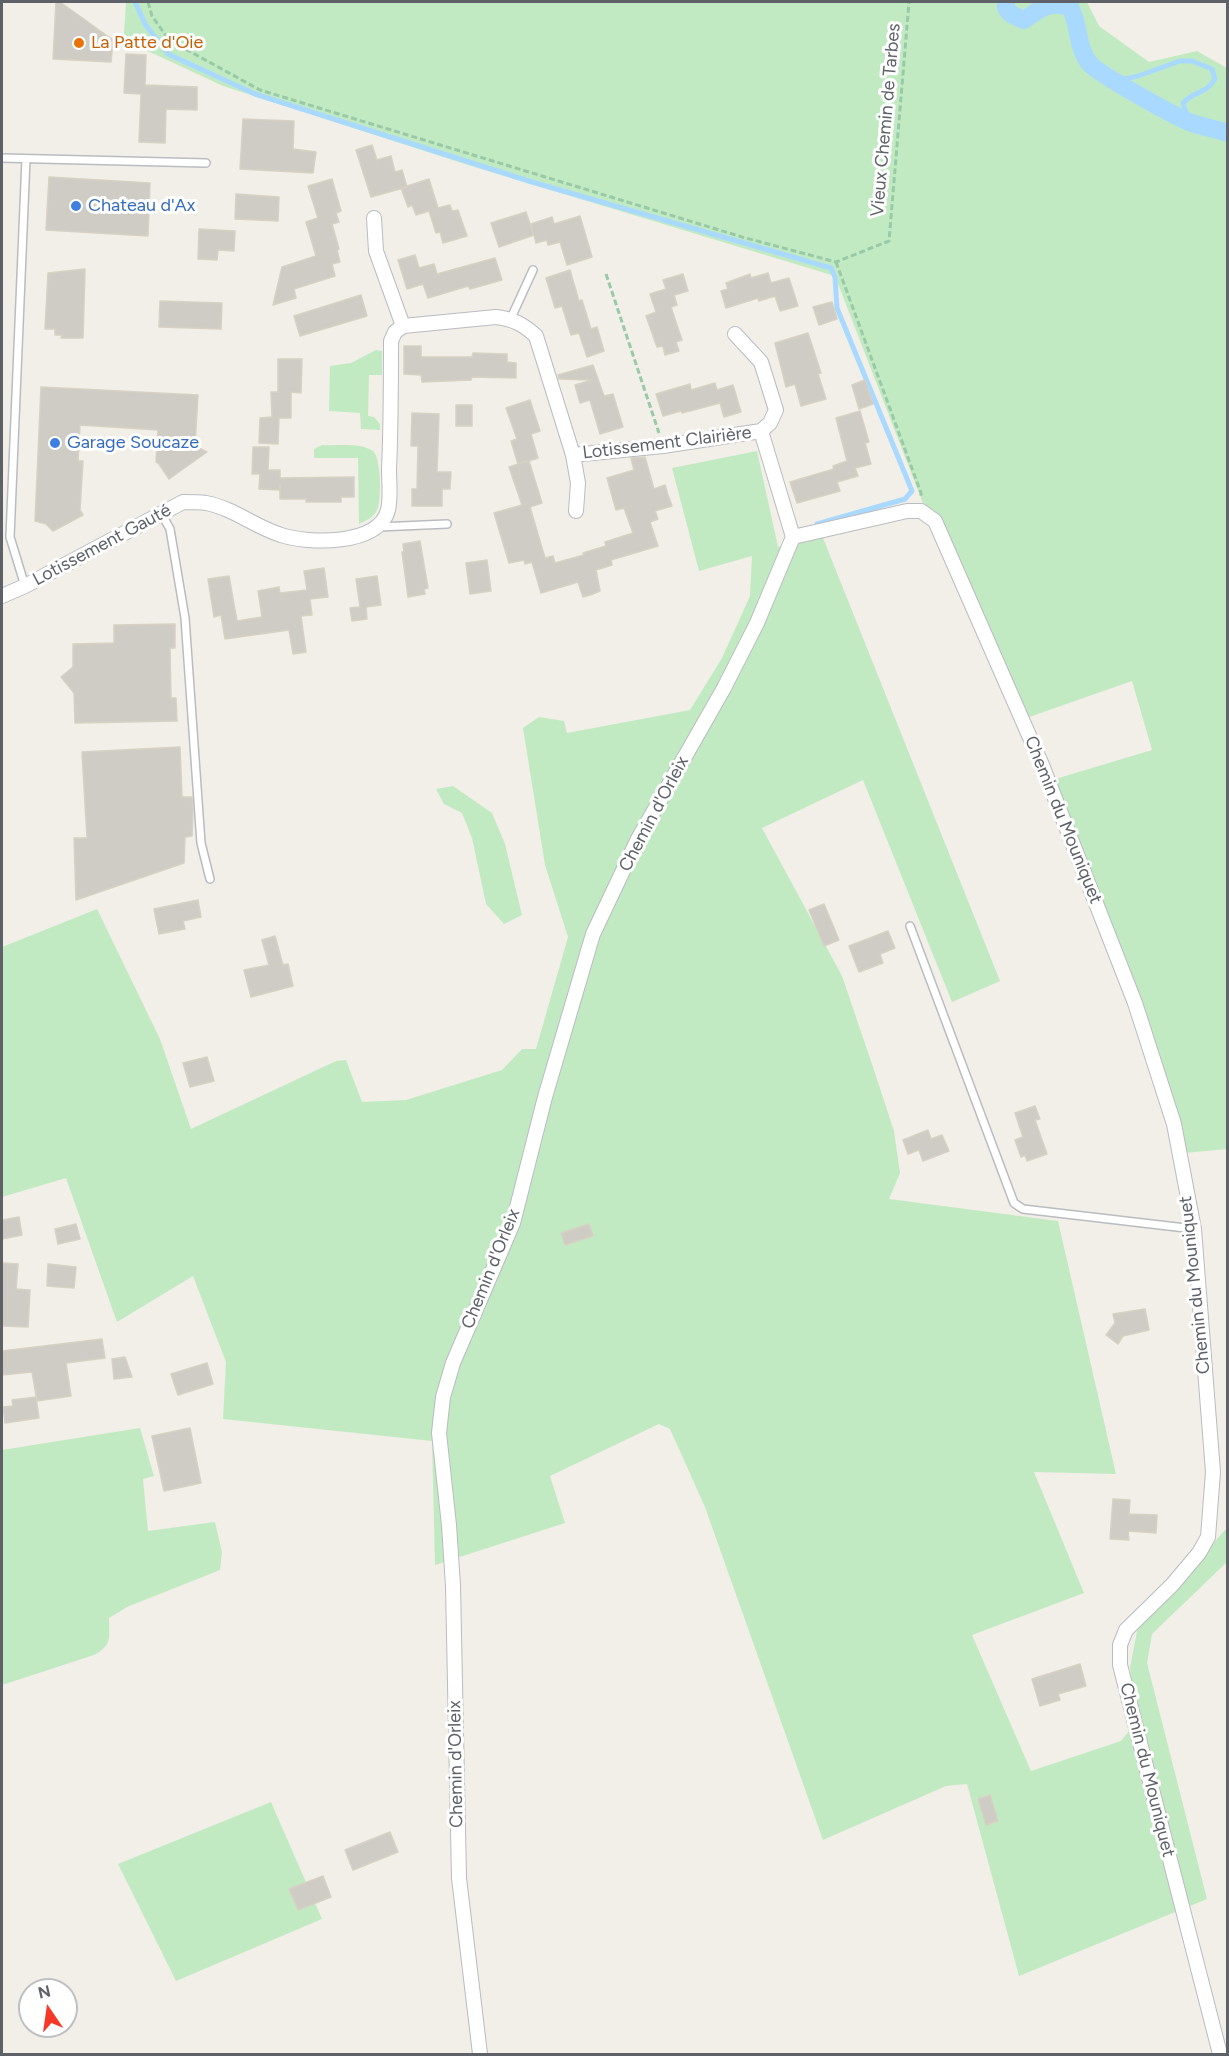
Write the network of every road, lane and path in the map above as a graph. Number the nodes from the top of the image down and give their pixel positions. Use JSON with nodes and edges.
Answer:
{"nodes":[{"id":1,"x":148,"y":2,"type":"edge"},
{"id":2,"x":909,"y":2,"type":"edge"},
{"id":3,"x":2,"y":158,"type":"edge"},
{"id":4,"x":26,"y":159,"type":"junction"},
{"id":5,"x":206,"y":163,"type":"dead end"},
{"id":6,"x":374,"y":218,"type":"dead end"},
{"id":7,"x":836,"y":262,"type":"junction"},
{"id":8,"x":533,"y":270,"type":"dead end"},
{"id":9,"x":606,"y":274,"type":"dead end"},
{"id":10,"x":511,"y":318,"type":"junction"},
{"id":11,"x":403,"y":327,"type":"junction"},
{"id":12,"x":735,"y":334,"type":"dead end"},
{"id":13,"x":761,"y":431,"type":"junction"},
{"id":14,"x":663,"y":446,"type":"junction"},
{"id":15,"x":573,"y":455,"type":"junction"},
{"id":16,"x":576,"y":511,"type":"dead end"},
{"id":17,"x":921,"y":511,"type":"junction"},
{"id":18,"x":161,"y":513,"type":"junction"},
{"id":19,"x":447,"y":524,"type":"dead end"},
{"id":20,"x":376,"y":527,"type":"junction"},
{"id":21,"x":793,"y":537,"type":"junction"},
{"id":22,"x":25,"y":586,"type":"junction"},
{"id":23,"x":2,"y":596,"type":"edge"},
{"id":24,"x":210,"y":879,"type":"dead end"},
{"id":25,"x":910,"y":926,"type":"dead end"},
{"id":26,"x":1194,"y":1229,"type":"junction"},
{"id":27,"x":480,"y":2055,"type":"edge"},
{"id":28,"x":1220,"y":2055,"type":"edge"}],
"edges":[{"from":1,"to":7,"type":"path"},
{"from":2,"to":7,"type":"path","name":"Vieux Chemin de Tarbes"},
{"from":3,"to":4,"type":"lane"},
{"from":4,"to":5,"type":"lane"},
{"from":4,"to":22,"type":"lane"},
{"from":6,"to":11,"type":"street"},
{"from":7,"to":17,"type":"path"},
{"from":8,"to":10,"type":"lane"},
{"from":9,"to":14,"type":"path"},
{"from":10,"to":11,"type":"street"},
{"from":10,"to":15,"type":"street","name":"Lotissement Clairière"},
{"from":11,"to":20,"type":"street"},
{"from":12,"to":13,"type":"street","name":"Lotissement Clairière"},
{"from":13,"to":14,"type":"street","name":"Lotissement Clairière"},
{"from":13,"to":21,"type":"street","name":"Lotissement Clairière"},
{"from":14,"to":15,"type":"street","name":"Lotissement Clairière"},
{"from":15,"to":16,"type":"street","name":"Lotissement Clairière"},
{"from":17,"to":21,"type":"street"},
{"from":17,"to":26,"type":"street","name":"Chemin du Mouniquet"},
{"from":18,"to":20,"type":"street","name":"Lotissement Gauté"},
{"from":18,"to":22,"type":"street","name":"Lotissement Gauté"},
{"from":18,"to":24,"type":"lane"},
{"from":19,"to":20,"type":"lane","name":"Lotissement Gauté"},
{"from":21,"to":27,"type":"street","name":"Chemin d'Orleix"},
{"from":22,"to":23,"type":"street","name":"Lotissement Gauté"},
{"from":25,"to":26,"type":"lane"},
{"from":26,"to":28,"type":"street","name":"Chemin du Mouniquet"}]}
